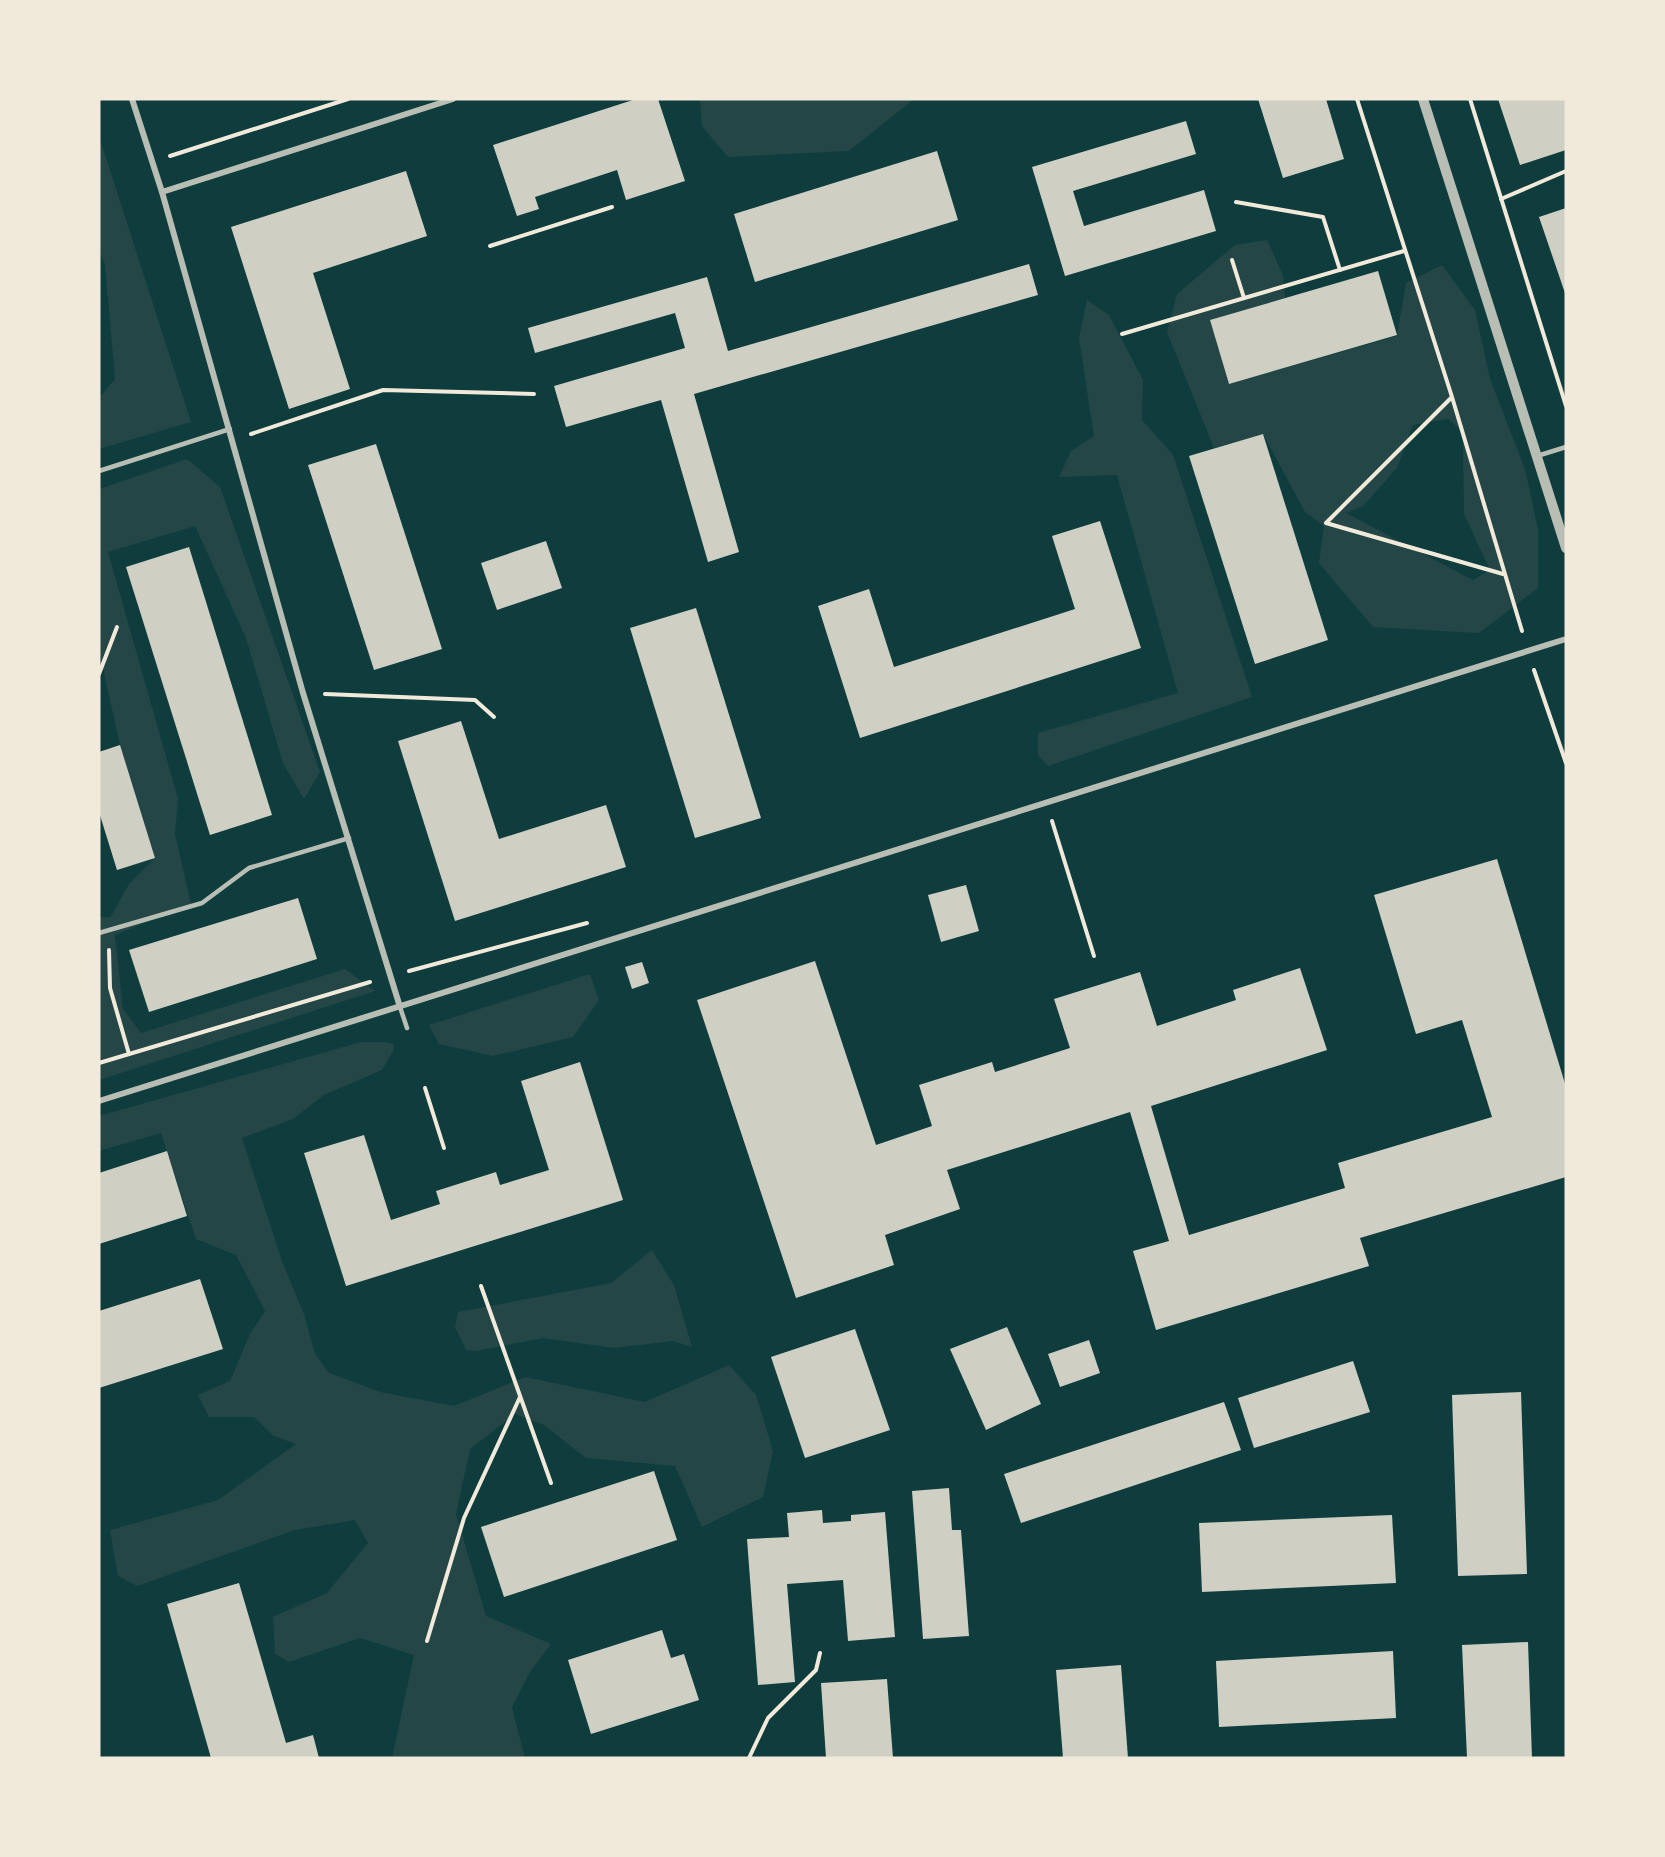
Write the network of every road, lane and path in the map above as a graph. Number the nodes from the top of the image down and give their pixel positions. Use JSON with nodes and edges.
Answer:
{"nodes":[{"id":1,"x":132,"y":99,"type":"edge"},
{"id":2,"x":348,"y":99,"type":"edge"},
{"id":3,"x":453,"y":99,"type":"edge"},
{"id":4,"x":1357,"y":99,"type":"edge"},
{"id":5,"x":1423,"y":99,"type":"edge"},
{"id":6,"x":1470,"y":99,"type":"edge"},
{"id":7,"x":152,"y":162,"type":"junction"},
{"id":8,"x":1566,"y":171,"type":"edge"},
{"id":9,"x":162,"y":192,"type":"junction"},
{"id":10,"x":1501,"y":199,"type":"junction"},
{"id":11,"x":1236,"y":202,"type":"dead end"},
{"id":12,"x":612,"y":207,"type":"dead end"},
{"id":13,"x":490,"y":246,"type":"dead end"},
{"id":14,"x":1404,"y":251,"type":"junction"},
{"id":15,"x":1232,"y":260,"type":"dead end"},
{"id":16,"x":1340,"y":270,"type":"junction"},
{"id":17,"x":1244,"y":298,"type":"junction"},
{"id":18,"x":1122,"y":334,"type":"dead end"},
{"id":19,"x":534,"y":394,"type":"dead end"},
{"id":20,"x":1452,"y":397,"type":"junction"},
{"id":21,"x":1566,"y":406,"type":"edge"},
{"id":22,"x":230,"y":429,"type":"junction"},
{"id":23,"x":233,"y":440,"type":"junction"},
{"id":24,"x":1566,"y":447,"type":"edge"},
{"id":25,"x":1537,"y":456,"type":"junction"},
{"id":26,"x":99,"y":471,"type":"edge"},
{"id":27,"x":1566,"y":548,"type":"edge"},
{"id":28,"x":1504,"y":574,"type":"junction"},
{"id":29,"x":117,"y":627,"type":"dead end"},
{"id":30,"x":1566,"y":639,"type":"edge"},
{"id":31,"x":1528,"y":651,"type":"junction"},
{"id":32,"x":99,"y":674,"type":"edge"},
{"id":33,"x":303,"y":693,"type":"junction"},
{"id":34,"x":494,"y":717,"type":"dead end"},
{"id":35,"x":1566,"y":763,"type":"edge"},
{"id":36,"x":1047,"y":803,"type":"junction"},
{"id":37,"x":349,"y":838,"type":"junction"},
{"id":38,"x":109,"y":930,"type":"junction"},
{"id":39,"x":99,"y":933,"type":"edge"},
{"id":40,"x":1094,"y":956,"type":"dead end"},
{"id":41,"x":400,"y":1006,"type":"junction"},
{"id":42,"x":407,"y":1028,"type":"dead end"},
{"id":43,"x":129,"y":1054,"type":"dead end"},
{"id":44,"x":425,"y":1088,"type":"dead end"},
{"id":45,"x":99,"y":1101,"type":"edge"},
{"id":46,"x":444,"y":1148,"type":"dead end"},
{"id":47,"x":481,"y":1286,"type":"dead end"},
{"id":48,"x":520,"y":1397,"type":"junction"},
{"id":49,"x":551,"y":1483,"type":"dead end"},
{"id":50,"x":427,"y":1641,"type":"dead end"},
{"id":51,"x":820,"y":1653,"type":"dead end"},
{"id":52,"x":749,"y":1758,"type":"edge"}],
"edges":[{"from":1,"to":7,"type":"street"},
{"from":2,"to":7,"type":"path"},
{"from":3,"to":9,"type":"street"},
{"from":4,"to":14,"type":"path"},
{"from":5,"to":25,"type":"street"},
{"from":6,"to":10,"type":"path"},
{"from":7,"to":9,"type":"street"},
{"from":8,"to":10,"type":"path"},
{"from":9,"to":22,"type":"street"},
{"from":10,"to":21,"type":"path"},
{"from":11,"to":16,"type":"path"},
{"from":12,"to":13,"type":"path"},
{"from":14,"to":16,"type":"path"},
{"from":14,"to":20,"type":"path"},
{"from":15,"to":17,"type":"path"},
{"from":16,"to":17,"type":"path"},
{"from":17,"to":18,"type":"path"},
{"from":19,"to":23,"type":"path"},
{"from":20,"to":28,"type":"path"},
{"from":20,"to":28,"type":"path"},
{"from":22,"to":23,"type":"street"},
{"from":22,"to":26,"type":"lane"},
{"from":23,"to":33,"type":"street"},
{"from":24,"to":25,"type":"lane"},
{"from":25,"to":27,"type":"street"},
{"from":28,"to":31,"type":"path"},
{"from":29,"to":32,"type":"path"},
{"from":30,"to":31,"type":"street"},
{"from":31,"to":35,"type":"path"},
{"from":31,"to":36,"type":"street"},
{"from":33,"to":34,"type":"path"},
{"from":33,"to":37,"type":"street"},
{"from":36,"to":40,"type":"path"},
{"from":36,"to":41,"type":"street"},
{"from":37,"to":38,"type":"lane"},
{"from":37,"to":41,"type":"street"},
{"from":38,"to":39,"type":"lane"},
{"from":38,"to":43,"type":"path"},
{"from":41,"to":42,"type":"lane"},
{"from":41,"to":45,"type":"street"},
{"from":44,"to":46,"type":"path"},
{"from":47,"to":48,"type":"path"},
{"from":48,"to":49,"type":"path"},
{"from":48,"to":50,"type":"path"},
{"from":51,"to":52,"type":"path"}]}
